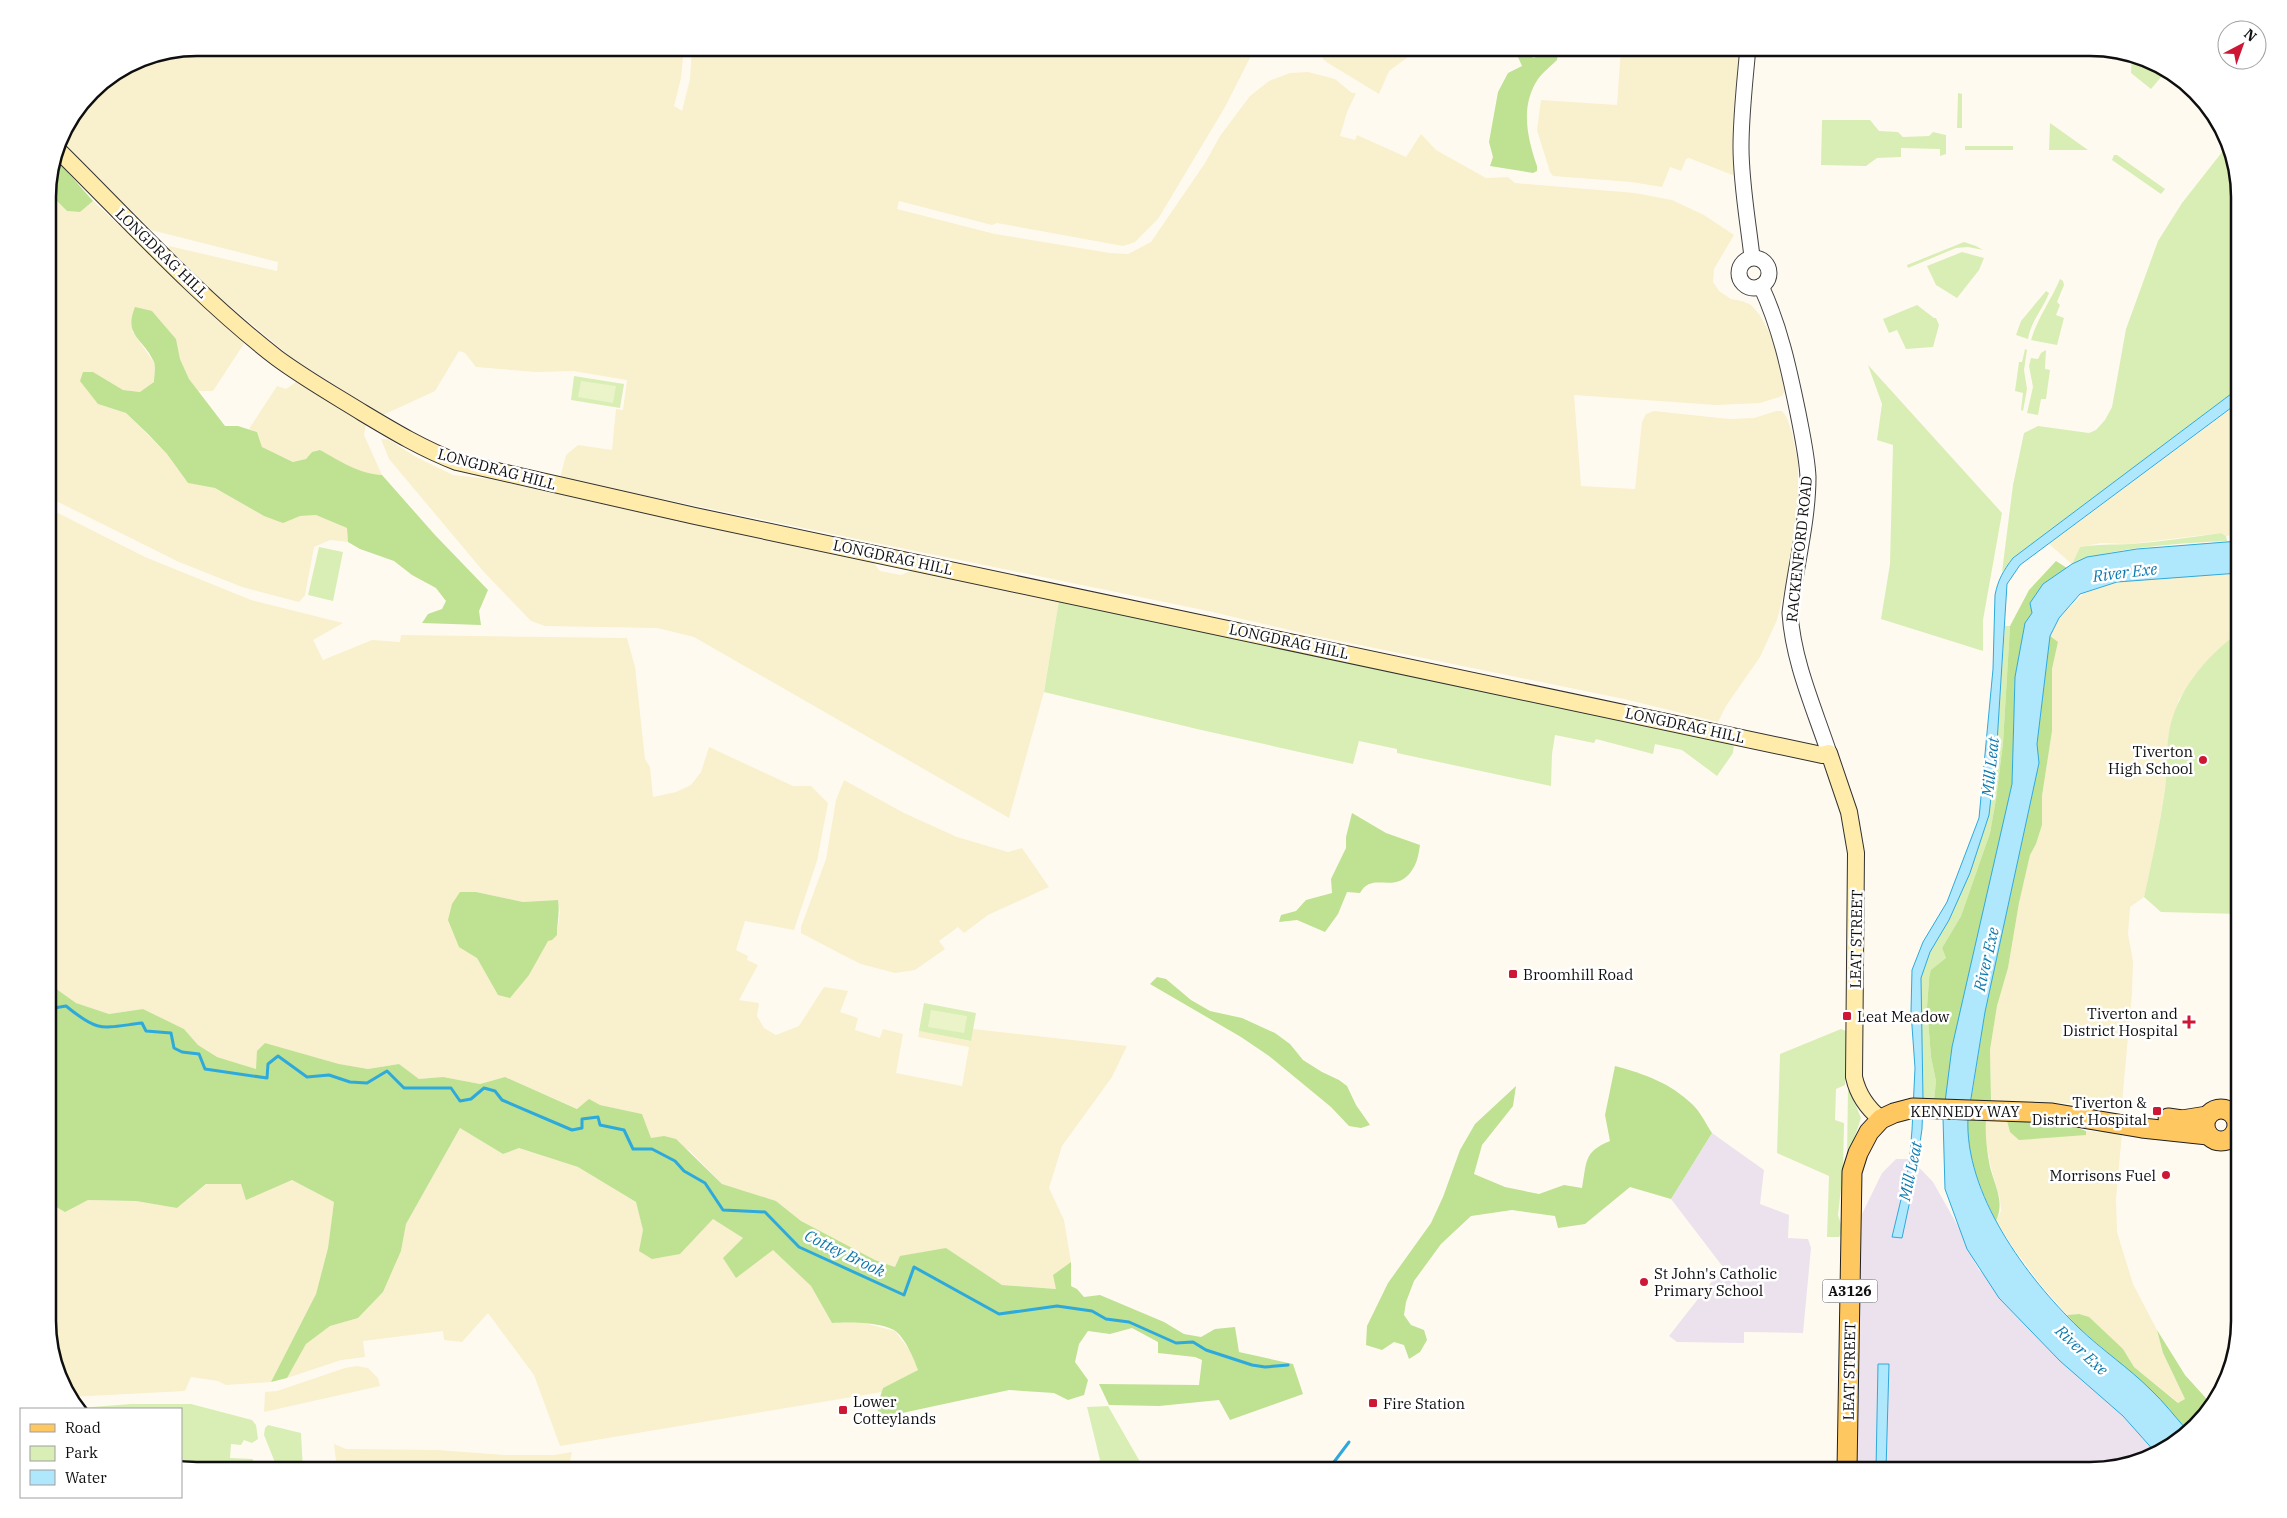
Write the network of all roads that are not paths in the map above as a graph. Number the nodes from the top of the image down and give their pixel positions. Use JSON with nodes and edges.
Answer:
{"nodes":[{"id":1,"x":1747,"y":56,"type":"edge"},
{"id":2,"x":63,"y":155,"type":"edge"},
{"id":3,"x":1752,"y":257,"type":"junction"},
{"id":4,"x":1761,"y":286,"type":"junction"},
{"id":5,"x":1829,"y":753,"type":"junction"},
{"id":6,"x":2052,"y":1113,"type":"junction"},
{"id":7,"x":2231,"y":1114,"type":"edge"},
{"id":8,"x":2207,"y":1116,"type":"junction"},
{"id":9,"x":1881,"y":1119,"type":"junction"},
{"id":10,"x":2231,"y":1134,"type":"edge"},
{"id":11,"x":2208,"y":1135,"type":"junction"},
{"id":12,"x":1847,"y":1462,"type":"edge"}],
"edges":[{"from":1,"to":3,"type":"street"},
{"from":2,"to":5,"type":"main road","name":"LONGDRAG HILL"},
{"from":3,"to":4,"type":"street"},
{"from":3,"to":4,"type":"street"},
{"from":4,"to":5,"type":"street","name":"RACKENFORD ROAD"},
{"from":5,"to":9,"type":"main road","name":"LEAT STREET"},
{"from":6,"to":8,"type":"main road","name":"KENNEDY WAY"},
{"from":6,"to":9,"type":"main road","name":"KENNEDY WAY"},
{"from":6,"to":11,"type":"main road","name":"KENNEDY WAY"},
{"from":7,"to":8,"type":"main road"},
{"from":8,"to":11,"type":"main road"},
{"from":9,"to":12,"type":"main road","name":"LEAT STREET","number":"A3126"},
{"from":10,"to":11,"type":"main road"}]}
